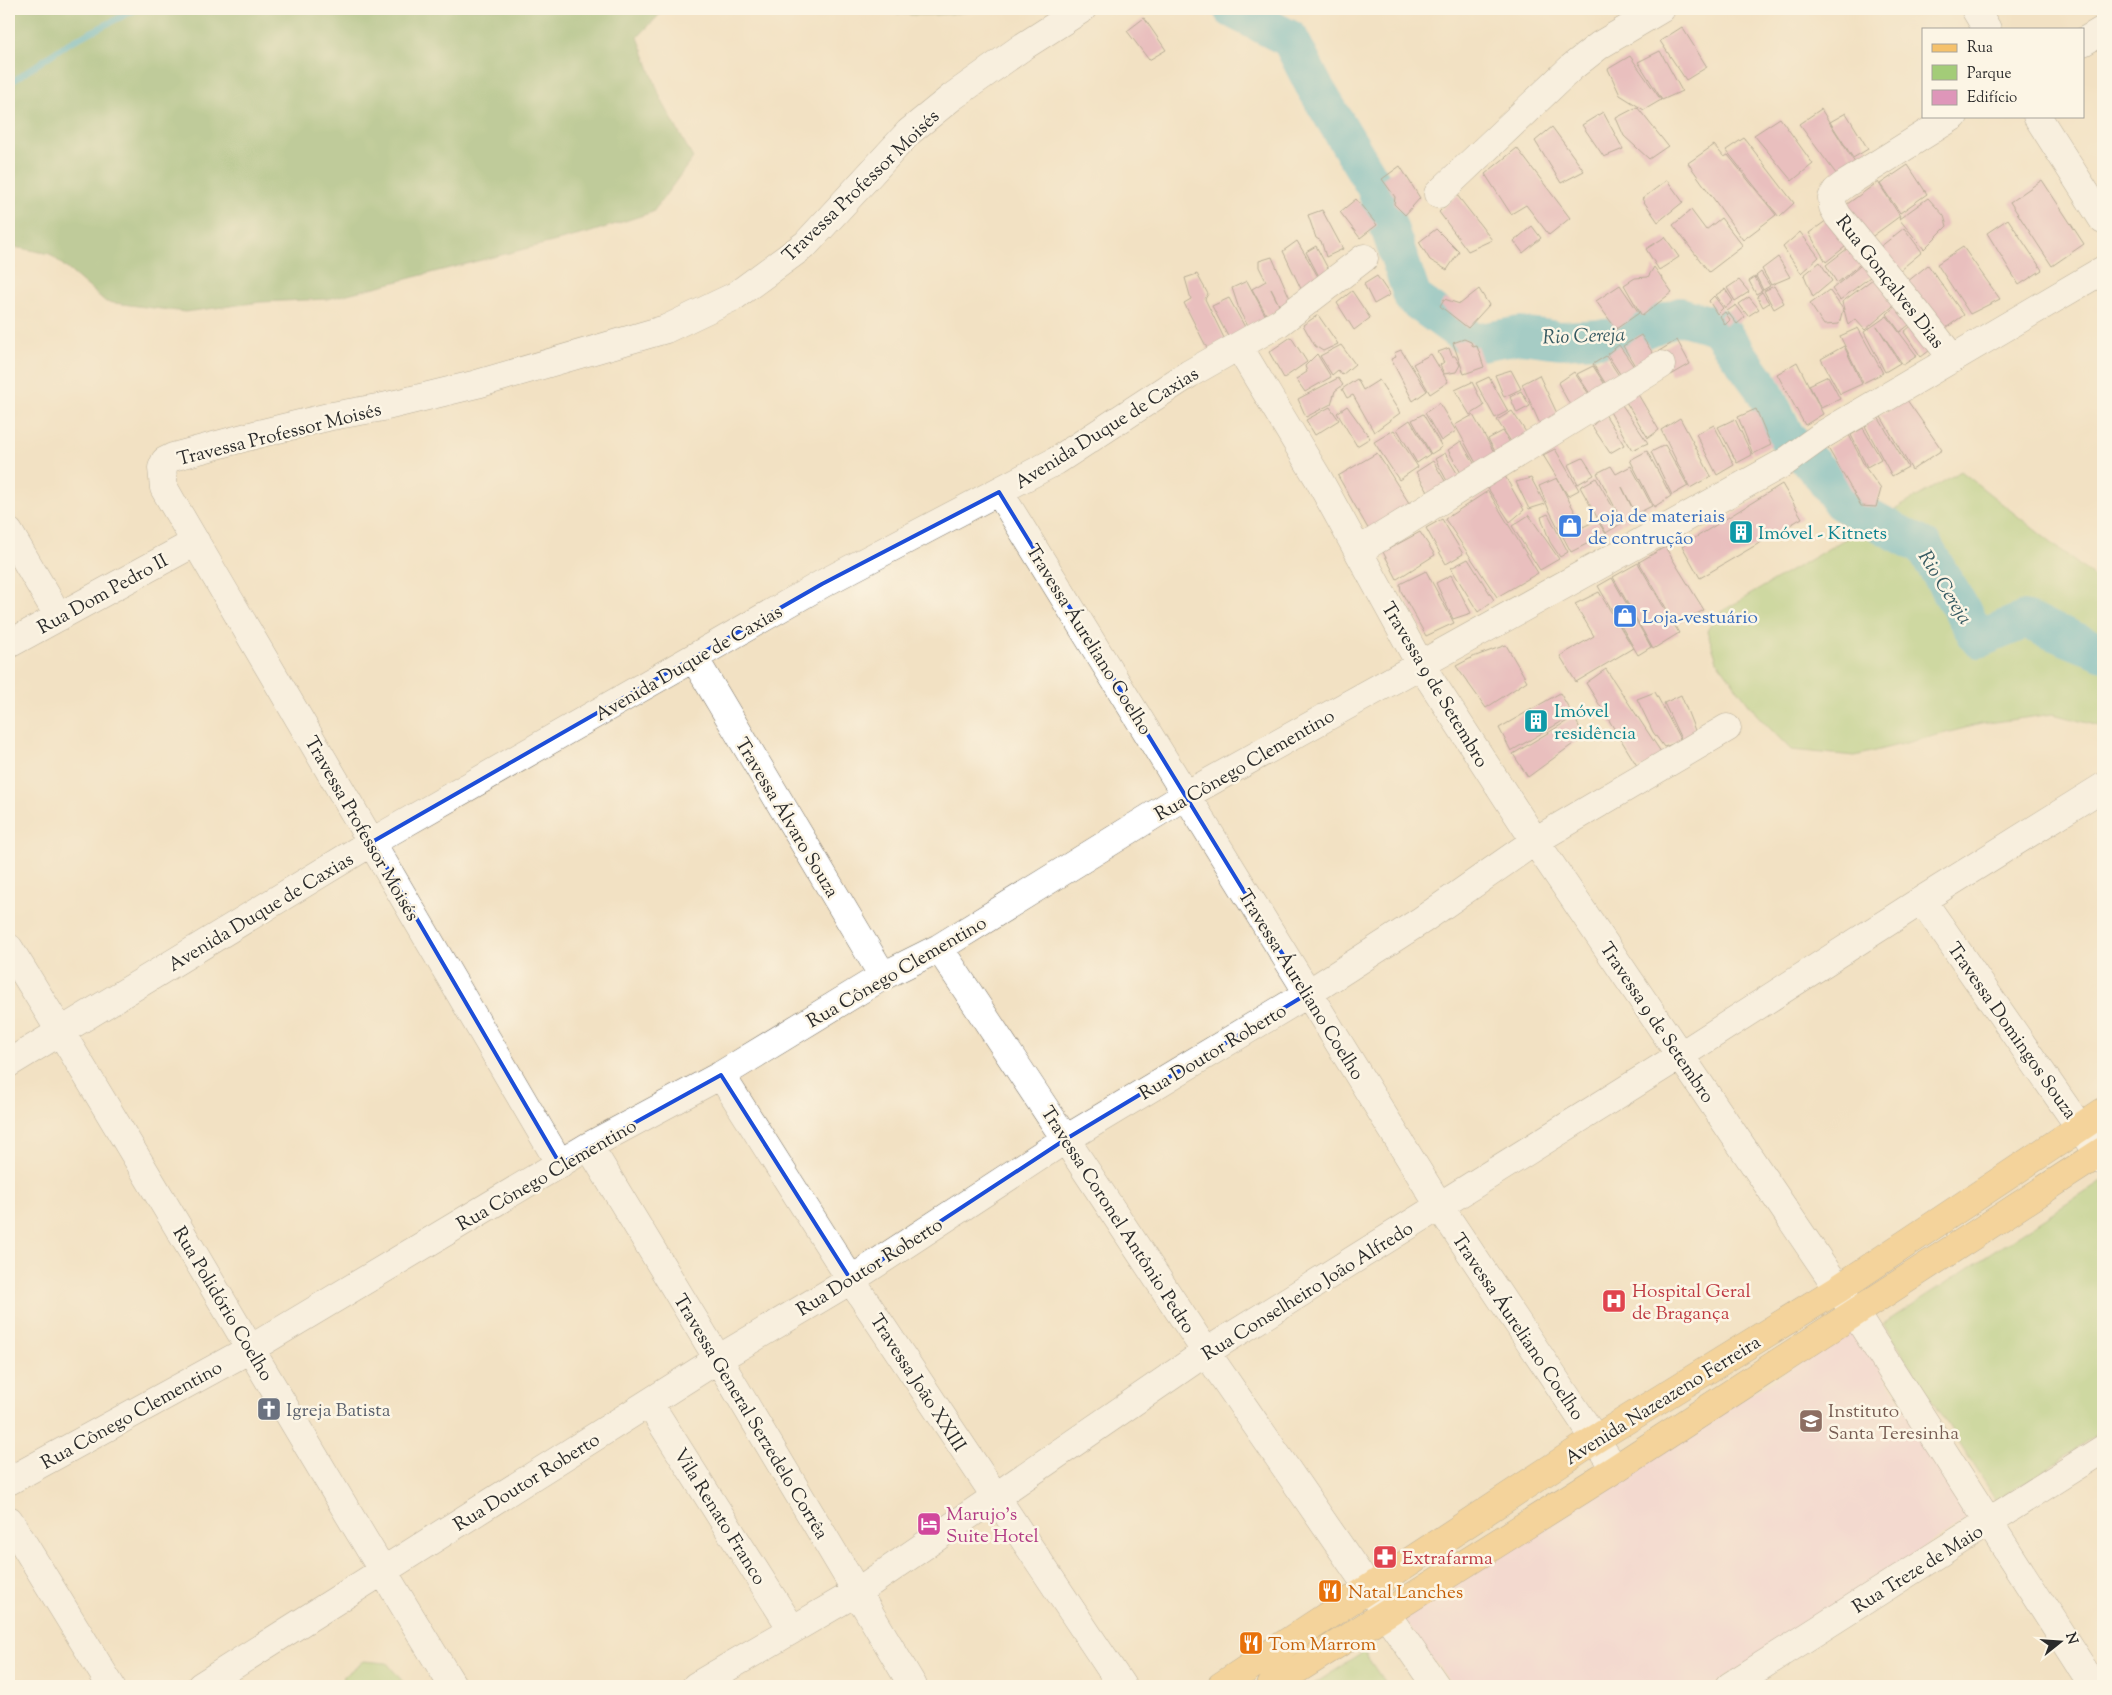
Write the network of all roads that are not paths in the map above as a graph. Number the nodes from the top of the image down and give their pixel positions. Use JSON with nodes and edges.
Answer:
{"nodes":[{"id":1,"x":1082,"y":9,"type":"edge"},
{"id":2,"x":1661,"y":9,"type":"edge"},
{"id":3,"x":1975,"y":9,"type":"edge"},
{"id":4,"x":1986,"y":28,"type":"edge"},
{"id":5,"x":2103,"y":30,"type":"edge"},
{"id":6,"x":2084,"y":41,"type":"edge"},
{"id":7,"x":1951,"y":118,"type":"edge"},
{"id":8,"x":2038,"y":118,"type":"edge"},
{"id":9,"x":1438,"y":194,"type":"dead end"},
{"id":10,"x":2103,"y":220,"type":"edge"},
{"id":11,"x":1364,"y":258,"type":"dead end"},
{"id":12,"x":2103,"y":270,"type":"edge"},
{"id":13,"x":1239,"y":347,"type":"junction"},
{"id":14,"x":1953,"y":359,"type":"junction"},
{"id":15,"x":1661,"y":365,"type":"dead end"},
{"id":16,"x":999,"y":492,"type":"junction"},
{"id":17,"x":9,"y":532,"type":"edge"},
{"id":18,"x":196,"y":542,"type":"junction"},
{"id":19,"x":1358,"y":551,"type":"junction"},
{"id":20,"x":59,"y":617,"type":"junction"},
{"id":21,"x":9,"y":644,"type":"edge"},
{"id":22,"x":694,"y":658,"type":"junction"},
{"id":23,"x":1420,"y":664,"type":"junction"},
{"id":24,"x":1727,"y":728,"type":"dead end"},
{"id":25,"x":2103,"y":787,"type":"edge"},
{"id":26,"x":1186,"y":795,"type":"junction"},
{"id":27,"x":1534,"y":841,"type":"junction"},
{"id":28,"x":372,"y":842,"type":"junction"},
{"id":29,"x":1922,"y":900,"type":"junction"},
{"id":30,"x":9,"y":948,"type":"edge"},
{"id":31,"x":939,"y":948,"type":"junction"},
{"id":32,"x":883,"y":976,"type":"junction"},
{"id":33,"x":1307,"y":994,"type":"junction"},
{"id":34,"x":61,"y":1032,"type":"junction"},
{"id":35,"x":1681,"y":1055,"type":"junction"},
{"id":36,"x":9,"y":1063,"type":"edge"},
{"id":37,"x":721,"y":1075,"type":"junction"},
{"id":38,"x":2103,"y":1112,"type":"edge"},
{"id":39,"x":2081,"y":1126,"type":"junction"},
{"id":40,"x":1066,"y":1139,"type":"junction"},
{"id":41,"x":589,"y":1146,"type":"junction"},
{"id":42,"x":2102,"y":1155,"type":"edge"},
{"id":43,"x":560,"y":1164,"type":"junction"},
{"id":44,"x":1440,"y":1207,"type":"junction"},
{"id":45,"x":851,"y":1280,"type":"junction"},
{"id":46,"x":1838,"y":1288,"type":"junction"},
{"id":47,"x":1854,"y":1312,"type":"junction"},
{"id":48,"x":252,"y":1348,"type":"junction"},
{"id":49,"x":1206,"y":1352,"type":"junction"},
{"id":50,"x":718,"y":1358,"type":"junction"},
{"id":51,"x":650,"y":1403,"type":"junction"},
{"id":52,"x":1594,"y":1440,"type":"junction"},
{"id":53,"x":2103,"y":1449,"type":"edge"},
{"id":54,"x":1614,"y":1469,"type":"junction"},
{"id":55,"x":9,"y":1481,"type":"edge"},
{"id":56,"x":995,"y":1498,"type":"junction"},
{"id":57,"x":9,"y":1520,"type":"edge"},
{"id":58,"x":1988,"y":1522,"type":"junction"},
{"id":59,"x":383,"y":1572,"type":"junction"},
{"id":60,"x":1370,"y":1589,"type":"junction"},
{"id":61,"x":857,"y":1592,"type":"junction"},
{"id":62,"x":1387,"y":1613,"type":"junction"},
{"id":63,"x":792,"y":1629,"type":"junction"},
{"id":64,"x":1757,"y":1679,"type":"edge"},
{"id":65,"x":111,"y":1686,"type":"edge"},
{"id":66,"x":201,"y":1686,"type":"edge"},
{"id":67,"x":453,"y":1686,"type":"edge"},
{"id":68,"x":696,"y":1686,"type":"edge"},
{"id":69,"x":913,"y":1686,"type":"edge"},
{"id":70,"x":1122,"y":1686,"type":"edge"},
{"id":71,"x":1221,"y":1686,"type":"edge"},
{"id":72,"x":1271,"y":1686,"type":"edge"},
{"id":73,"x":1436,"y":1686,"type":"edge"},
{"id":74,"x":1730,"y":1686,"type":"edge"},
{"id":75,"x":2094,"y":1686,"type":"edge"}],
"edges":[{"from":1,"to":18,"type":"street","name":"Travessa Professor Moisés"},
{"from":2,"to":9,"type":"street"},
{"from":3,"to":4,"type":"street"},
{"from":5,"to":6,"type":"street"},
{"from":7,"to":14,"type":"street","name":"Rua Gonçalves Dias"},
{"from":8,"to":10,"type":"street"},
{"from":11,"to":13,"type":"street","name":"Avenida Duque de Caxias"},
{"from":12,"to":14,"type":"street"},
{"from":13,"to":16,"type":"street","name":"Avenida Duque de Caxias"},
{"from":13,"to":19,"type":"street","name":"Travessa 9 de Setembro"},
{"from":14,"to":23,"type":"street","name":"Rua Cônego Clementino"},
{"from":15,"to":19,"type":"street"},
{"from":16,"to":22,"type":"street","name":"Avenida Duque de Caxias"},
{"from":16,"to":26,"type":"street","name":"Travessa Áureliano Coelho"},
{"from":17,"to":20,"type":"street"},
{"from":18,"to":20,"type":"street","name":"Rua Dom Pedro II"},
{"from":18,"to":28,"type":"street","name":"Travessa Professor Moisés"},
{"from":19,"to":23,"type":"street","name":"Travessa 9 de Setembro"},
{"from":20,"to":21,"type":"street","name":"Rua Dom Pedro II"},
{"from":22,"to":28,"type":"street","name":"Avenida Duque de Caxias"},
{"from":22,"to":32,"type":"street","name":"Travessa Álvaro Souza"},
{"from":23,"to":26,"type":"street","name":"Rua Cônego Clementino"},
{"from":23,"to":27,"type":"street","name":"Travessa 9 de Setembro"},
{"from":24,"to":27,"type":"street","name":"Rua Doutor Roberto"},
{"from":25,"to":29,"type":"street","name":"Rua Conselheiro João Alfredo"},
{"from":26,"to":31,"type":"street","name":"Rua Cônego Clementino"},
{"from":26,"to":33,"type":"street","name":"Travessa Áureliano Coelho"},
{"from":27,"to":33,"type":"street","name":"Rua Doutor Roberto"},
{"from":27,"to":35,"type":"street","name":"Travessa 9 de Setembro"},
{"from":28,"to":34,"type":"street","name":"Avenida Duque de Caxias"},
{"from":28,"to":43,"type":"street","name":"Travessa Professor Moisés"},
{"from":29,"to":35,"type":"street","name":"Rua Conselheiro João Alfredo"},
{"from":29,"to":39,"type":"street","name":"Travessa Domingos Souza"},
{"from":30,"to":34,"type":"street","name":"Rua Polidório Coelho"},
{"from":31,"to":32,"type":"street","name":"Rua Cônego Clementino"},
{"from":31,"to":40,"type":"street","name":"Travessa Coronel Antônio Pedro"},
{"from":32,"to":37,"type":"street","name":"Rua Cônego Clementino"},
{"from":33,"to":40,"type":"street","name":"Rua Doutor Roberto"},
{"from":33,"to":44,"type":"street","name":"Travessa Áureliano Coelho"},
{"from":34,"to":36,"type":"street","name":"Avenida Duque de Caxias"},
{"from":34,"to":48,"type":"street","name":"Rua Polidório Coelho"},
{"from":35,"to":44,"type":"street","name":"Rua Conselheiro João Alfredo"},
{"from":35,"to":46,"type":"street","name":"Travessa 9 de Setembro"},
{"from":37,"to":41,"type":"street","name":"Rua Cônego Clementino"},
{"from":37,"to":45,"type":"street","name":"Travessa João XXIII"},
{"from":38,"to":39,"type":"main road","name":"Avenida Nazeazeno Ferreira"},
{"from":39,"to":42,"type":"street","name":"Travessa Domingos Souza"},
{"from":39,"to":46,"type":"main road","name":"Avenida Nazeazeno Ferreira"},
{"from":40,"to":45,"type":"street","name":"Rua Doutor Roberto"},
{"from":40,"to":49,"type":"street","name":"Travessa Coronel Antônio Pedro"},
{"from":41,"to":43,"type":"street","name":"Rua Cônego Clementino"},
{"from":41,"to":50,"type":"street","name":"Travessa General Serzedelo Corrêa"},
{"from":42,"to":47,"type":"main road","name":"Avenida Nazeazeno Ferreira"},
{"from":43,"to":48,"type":"street","name":"Rua Cônego Clementino"},
{"from":44,"to":49,"type":"street","name":"Rua Conselheiro João Alfredo"},
{"from":44,"to":52,"type":"street","name":"Travessa Áureliano Coelho"},
{"from":45,"to":50,"type":"street","name":"Rua Doutor Roberto"},
{"from":45,"to":56,"type":"street","name":"Travessa João XXIII"},
{"from":46,"to":47,"type":"street","name":"Travessa 9 de Setembro"},
{"from":46,"to":52,"type":"main road","name":"Avenida Nazeazeno Ferreira"},
{"from":47,"to":54,"type":"main road","name":"Avenida Nazeazeno Ferreira"},
{"from":47,"to":58,"type":"street","name":"Travessa 9 de Setembro"},
{"from":48,"to":55,"type":"street","name":"Rua Cônego Clementino"},
{"from":48,"to":59,"type":"street","name":"Rua Polidório Coelho"},
{"from":49,"to":56,"type":"street","name":"Rua Conselheiro João Alfredo"},
{"from":49,"to":60,"type":"street","name":"Travessa Coronel Antônio Pedro"},
{"from":50,"to":51,"type":"street","name":"Rua Doutor Roberto"},
{"from":50,"to":61,"type":"street","name":"Travessa General Serzedelo Corrêa"},
{"from":51,"to":59,"type":"street","name":"Rua Doutor Roberto"},
{"from":51,"to":63,"type":"street","name":"Vila Renato Franco"},
{"from":52,"to":54,"type":"street","name":"Travessa Áureliano Coelho"},
{"from":52,"to":60,"type":"main road","name":"Avenida Nazeazeno Ferreira"},
{"from":53,"to":58,"type":"street","name":"Rua Treze de Maio"},
{"from":54,"to":62,"type":"main road","name":"Avenida Nazeazeno Ferreira"},
{"from":56,"to":61,"type":"street","name":"Rua Conselheiro João Alfredo"},
{"from":56,"to":70,"type":"street","name":"Travessa João XXIII"},
{"from":57,"to":65,"type":"street"},
{"from":58,"to":64,"type":"street","name":"Rua Treze de Maio"},
{"from":58,"to":75,"type":"street","name":"Travessa 9 de Setembro"},
{"from":59,"to":66,"type":"street","name":"Rua Doutor Roberto"},
{"from":59,"to":67,"type":"street","name":"Rua Polidório Coelho"},
{"from":60,"to":62,"type":"street","name":"Travessa Coronel Antônio Pedro"},
{"from":60,"to":71,"type":"main road","name":"Avenida Nazeazeno Ferreira"},
{"from":61,"to":63,"type":"street","name":"Rua Conselheiro João Alfredo"},
{"from":61,"to":69,"type":"street","name":"Travessa General Serzedelo Corrêa"},
{"from":62,"to":72,"type":"main road","name":"Avenida Nazeazeno Ferreira"},
{"from":62,"to":73,"type":"street","name":"Travessa Coronel Antônio Pedro"},
{"from":63,"to":68,"type":"street","name":"Rua Conselheiro João Alfredo"},
{"from":64,"to":74,"type":"street","name":"Rua Treze de Maio"}]}
